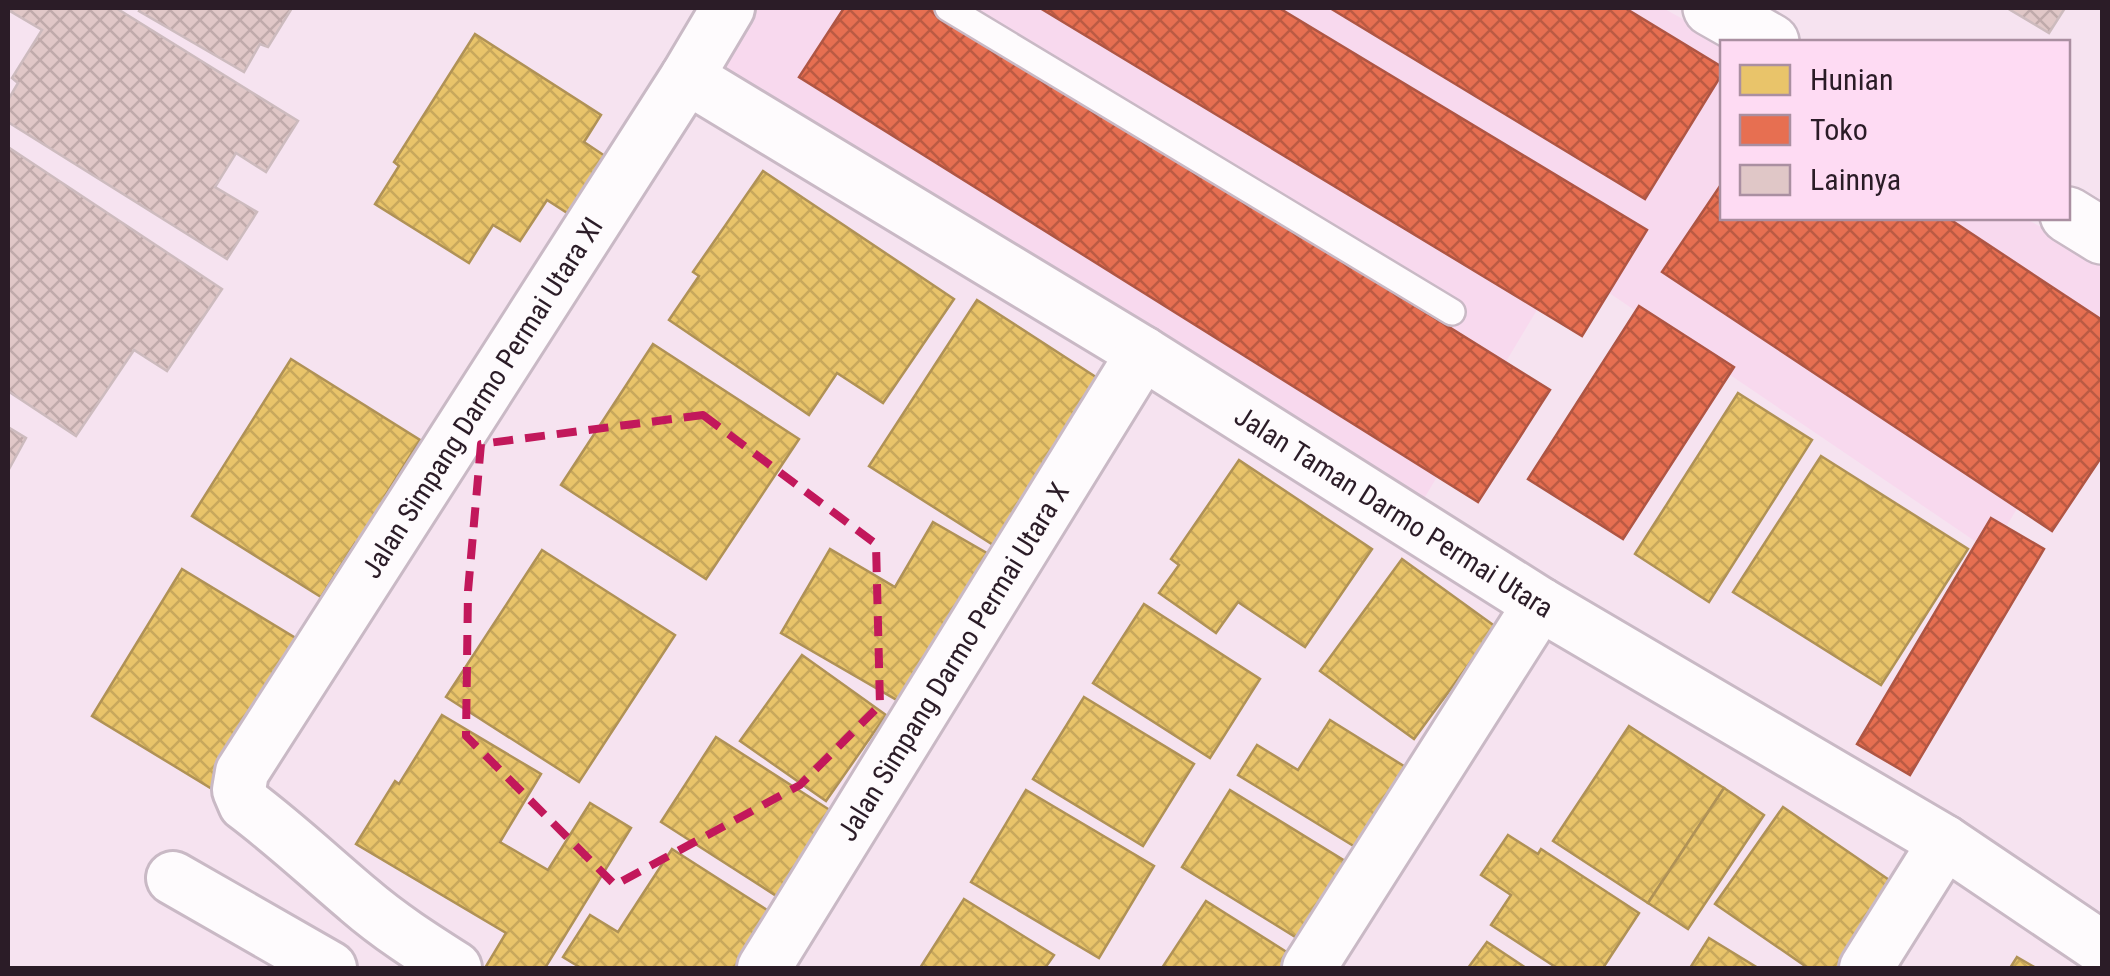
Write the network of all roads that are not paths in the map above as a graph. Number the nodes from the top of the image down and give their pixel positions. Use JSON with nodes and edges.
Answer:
{"nodes":[{"id":1,"x":728,"y":8,"type":"edge"},
{"id":2,"x":948,"y":8,"type":"edge"},
{"id":3,"x":1711,"y":8,"type":"edge"},
{"id":4,"x":1767,"y":40,"type":"edge"},
{"id":5,"x":687,"y":77,"type":"junction"},
{"id":6,"x":2070,"y":216,"type":"edge"},
{"id":7,"x":2102,"y":236,"type":"edge"},
{"id":8,"x":1452,"y":312,"type":"dead end"},
{"id":9,"x":1143,"y":353,"type":"junction"},
{"id":10,"x":1540,"y":604,"type":"junction"},
{"id":11,"x":1945,"y":842,"type":"junction"},
{"id":12,"x":173,"y":878,"type":"dead end"},
{"id":13,"x":2102,"y":948,"type":"edge"},
{"id":14,"x":330,"y":968,"type":"edge"},
{"id":15,"x":455,"y":968,"type":"edge"},
{"id":16,"x":764,"y":968,"type":"edge"},
{"id":17,"x":1309,"y":968,"type":"edge"},
{"id":18,"x":1866,"y":968,"type":"edge"}],
"edges":[{"from":1,"to":5,"type":"street","name":"Jalan Simpang Darmo Permai Utara XI"},
{"from":2,"to":8,"type":"lane"},
{"from":3,"to":4,"type":"street"},
{"from":5,"to":9,"type":"street","name":"Jalan Taman Darmo Permai Utara"},
{"from":5,"to":15,"type":"street","name":"Jalan Simpang Darmo Permai Utara XI"},
{"from":6,"to":7,"type":"street"},
{"from":9,"to":10,"type":"street","name":"Jalan Taman Darmo Permai Utara"},
{"from":9,"to":16,"type":"street","name":"Jalan Simpang Darmo Permai Utara X"},
{"from":10,"to":11,"type":"street","name":"Jalan Taman Darmo Permai Utara"},
{"from":10,"to":17,"type":"street"},
{"from":11,"to":13,"type":"street","name":"Jalan Taman Darmo Permai Utara"},
{"from":11,"to":18,"type":"street"},
{"from":12,"to":14,"type":"street"}]}
